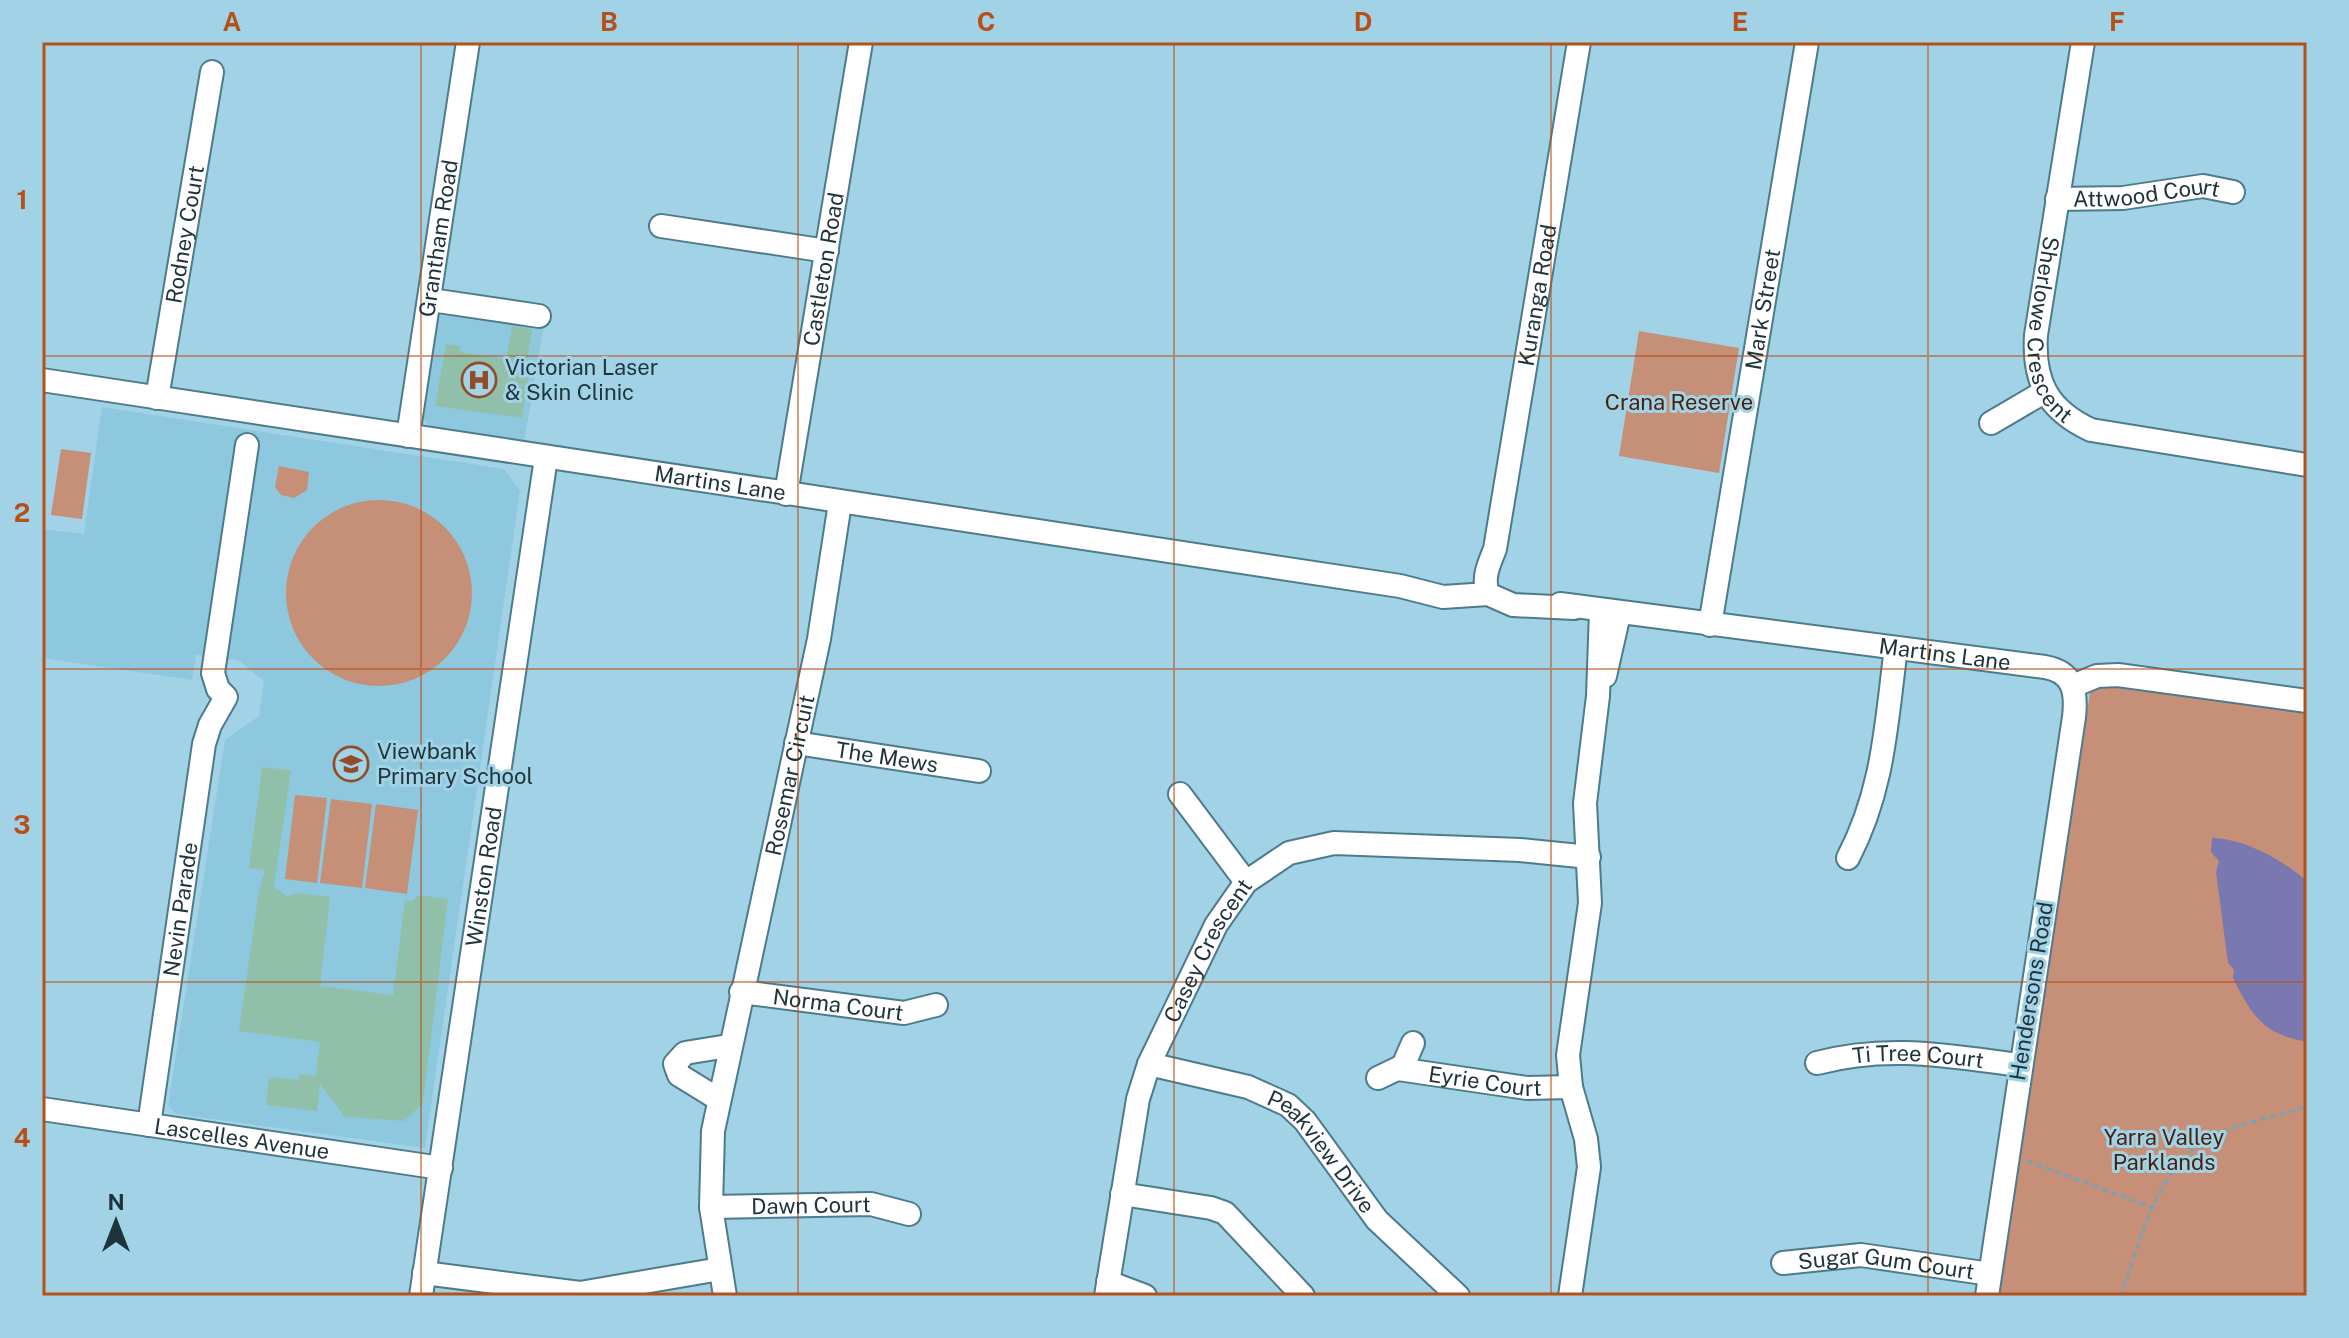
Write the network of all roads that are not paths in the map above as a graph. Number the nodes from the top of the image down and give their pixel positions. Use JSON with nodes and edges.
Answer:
{"nodes":[{"id":1,"x":468,"y":42,"type":"edge"},
{"id":2,"x":861,"y":42,"type":"edge"},
{"id":3,"x":1579,"y":42,"type":"edge"},
{"id":4,"x":1807,"y":42,"type":"edge"},
{"id":5,"x":2083,"y":42,"type":"edge"},
{"id":6,"x":212,"y":72,"type":"dead end"},
{"id":7,"x":2233,"y":192,"type":"dead end"},
{"id":8,"x":2057,"y":199,"type":"junction"},
{"id":9,"x":661,"y":226,"type":"dead end"},
{"id":10,"x":827,"y":251,"type":"junction"},
{"id":11,"x":431,"y":300,"type":"junction"},
{"id":12,"x":539,"y":316,"type":"dead end"},
{"id":13,"x":42,"y":380,"type":"edge"},
{"id":14,"x":2044,"y":392,"type":"junction"},
{"id":15,"x":157,"y":398,"type":"junction"},
{"id":16,"x":1991,"y":423,"type":"dead end"},
{"id":17,"x":408,"y":436,"type":"junction"},
{"id":18,"x":247,"y":445,"type":"dead end"},
{"id":19,"x":546,"y":458,"type":"junction"},
{"id":20,"x":2307,"y":465,"type":"edge"},
{"id":21,"x":786,"y":494,"type":"junction"},
{"id":22,"x":840,"y":503,"type":"junction"},
{"id":23,"x":1489,"y":589,"type":"junction"},
{"id":24,"x":1610,"y":613,"type":"junction"},
{"id":25,"x":1710,"y":625,"type":"junction"},
{"id":26,"x":1896,"y":648,"type":"junction"},
{"id":27,"x":2073,"y":686,"type":"junction"},
{"id":28,"x":2307,"y":701,"type":"edge"},
{"id":29,"x":796,"y":743,"type":"junction"},
{"id":30,"x":979,"y":771,"type":"dead end"},
{"id":31,"x":1180,"y":794,"type":"dead end"},
{"id":32,"x":1589,"y":851,"type":"junction"},
{"id":33,"x":1848,"y":858,"type":"dead end"},
{"id":34,"x":1246,"y":882,"type":"junction"},
{"id":35,"x":741,"y":992,"type":"junction"},
{"id":36,"x":936,"y":1005,"type":"dead end"},
{"id":37,"x":1413,"y":1043,"type":"dead end"},
{"id":38,"x":728,"y":1046,"type":"junction"},
{"id":39,"x":1817,"y":1063,"type":"dead end"},
{"id":40,"x":1149,"y":1064,"type":"junction"},
{"id":41,"x":2019,"y":1065,"type":"junction"},
{"id":42,"x":1571,"y":1087,"type":"junction"},
{"id":43,"x":718,"y":1099,"type":"junction"},
{"id":44,"x":42,"y":1109,"type":"edge"},
{"id":45,"x":149,"y":1125,"type":"junction"},
{"id":46,"x":441,"y":1168,"type":"junction"},
{"id":47,"x":1122,"y":1194,"type":"junction"},
{"id":48,"x":711,"y":1207,"type":"junction"},
{"id":49,"x":909,"y":1214,"type":"dead end"},
{"id":50,"x":1783,"y":1263,"type":"dead end"},
{"id":51,"x":720,"y":1269,"type":"junction"},
{"id":52,"x":424,"y":1273,"type":"junction"},
{"id":53,"x":1988,"y":1285,"type":"edge"},
{"id":54,"x":1107,"y":1289,"type":"edge"},
{"id":55,"x":421,"y":1296,"type":"edge"},
{"id":56,"x":725,"y":1296,"type":"edge"},
{"id":57,"x":1145,"y":1296,"type":"edge"},
{"id":58,"x":1303,"y":1296,"type":"edge"},
{"id":59,"x":1458,"y":1296,"type":"edge"},
{"id":60,"x":1570,"y":1296,"type":"edge"}],
"edges":[{"from":1,"to":11,"type":"street","name":"Grantham Road"},
{"from":2,"to":10,"type":"street","name":"Castleton Road"},
{"from":3,"to":23,"type":"street","name":"Kuranga Road"},
{"from":4,"to":25,"type":"street","name":"Mark Street"},
{"from":5,"to":8,"type":"street","name":"Sherlowe Crescent"},
{"from":6,"to":15,"type":"street","name":"Rodney Court"},
{"from":7,"to":8,"type":"street","name":"Attwood Court"},
{"from":8,"to":14,"type":"street","name":"Sherlowe Crescent"},
{"from":9,"to":10,"type":"street"},
{"from":10,"to":21,"type":"street","name":"Castleton Road"},
{"from":11,"to":12,"type":"street"},
{"from":11,"to":17,"type":"street","name":"Grantham Road"},
{"from":13,"to":15,"type":"street","name":"Martins Lane"},
{"from":14,"to":16,"type":"street"},
{"from":14,"to":20,"type":"street","name":"Sherlowe Crescent"},
{"from":15,"to":17,"type":"street","name":"Martins Lane"},
{"from":17,"to":19,"type":"street","name":"Martins Lane"},
{"from":18,"to":45,"type":"street","name":"Nevin Parade"},
{"from":19,"to":21,"type":"street","name":"Martins Lane"},
{"from":19,"to":46,"type":"street","name":"Winston Road"},
{"from":21,"to":22,"type":"street","name":"Martins Lane"},
{"from":22,"to":23,"type":"street","name":"Martins Lane"},
{"from":22,"to":29,"type":"street","name":"Rosemar Circuit"},
{"from":23,"to":24,"type":"street","name":"Martins Lane"},
{"from":24,"to":25,"type":"street","name":"Martins Lane"},
{"from":24,"to":32,"type":"street"},
{"from":25,"to":26,"type":"street","name":"Martins Lane"},
{"from":26,"to":27,"type":"street","name":"Martins Lane"},
{"from":26,"to":33,"type":"street"},
{"from":27,"to":28,"type":"street"},
{"from":27,"to":41,"type":"street","name":"Hendersons Road"},
{"from":29,"to":30,"type":"street","name":"The Mews"},
{"from":29,"to":35,"type":"street","name":"Rosemar Circuit"},
{"from":31,"to":34,"type":"street"},
{"from":32,"to":34,"type":"street","name":"Casey Crescent"},
{"from":32,"to":42,"type":"street"},
{"from":34,"to":40,"type":"street","name":"Casey Crescent"},
{"from":35,"to":36,"type":"street","name":"Norma Court"},
{"from":35,"to":38,"type":"street","name":"Rosemar Circuit"},
{"from":37,"to":42,"type":"street","name":"Eyrie Court"},
{"from":38,"to":43,"type":"street","name":"Rosemar Circuit"},
{"from":38,"to":43,"type":"street"},
{"from":39,"to":41,"type":"street","name":"Ti Tree Court"},
{"from":40,"to":47,"type":"street","name":"Casey Crescent"},
{"from":40,"to":59,"type":"street","name":"Peakview Drive"},
{"from":41,"to":53,"type":"street","name":"Hendersons Road"},
{"from":42,"to":60,"type":"street"},
{"from":43,"to":48,"type":"street","name":"Rosemar Circuit"},
{"from":44,"to":45,"type":"street","name":"Lascelles Avenue"},
{"from":45,"to":46,"type":"street","name":"Lascelles Avenue"},
{"from":46,"to":52,"type":"street","name":"Winston Road"},
{"from":47,"to":54,"type":"street","name":"Casey Crescent"},
{"from":47,"to":58,"type":"street"},
{"from":48,"to":49,"type":"street","name":"Dawn Court"},
{"from":48,"to":51,"type":"street","name":"Rosemar Circuit"},
{"from":50,"to":53,"type":"street","name":"Sugar Gum Court"},
{"from":51,"to":52,"type":"street"},
{"from":51,"to":56,"type":"street","name":"Rosemar Circuit"},
{"from":52,"to":55,"type":"street","name":"Winston Road"},
{"from":54,"to":57,"type":"street"}]}
